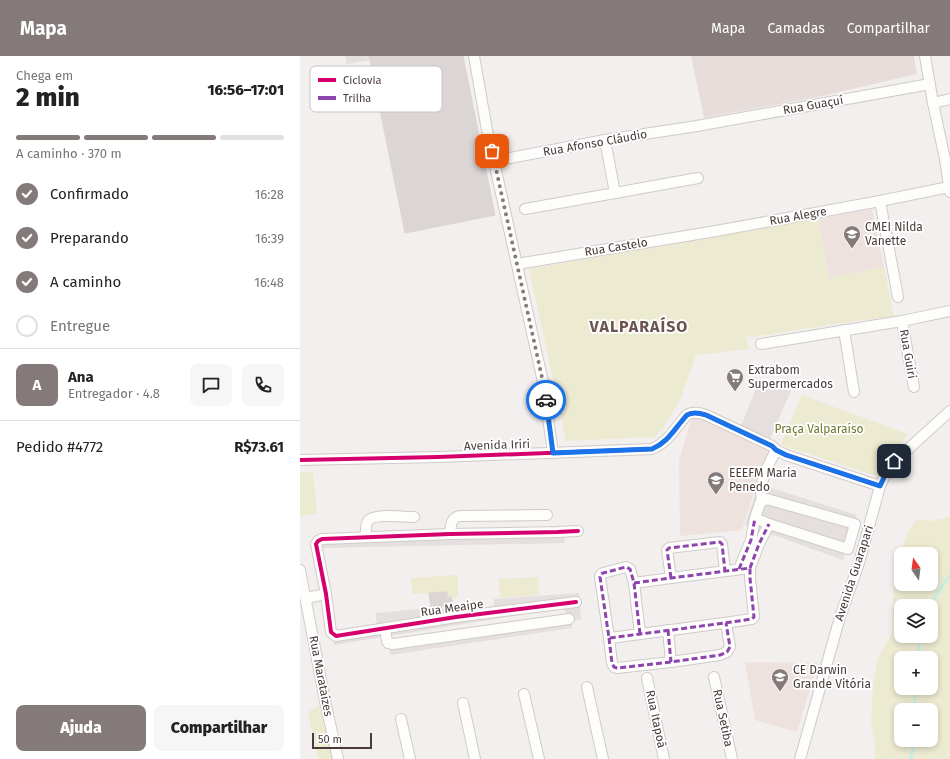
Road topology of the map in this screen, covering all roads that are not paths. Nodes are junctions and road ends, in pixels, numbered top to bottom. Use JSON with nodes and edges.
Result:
{"nodes":[{"id":1,"x":474,"y":56,"type":"edge"},
{"id":2,"x":925,"y":56,"type":"edge"},
{"id":3,"x":930,"y":84,"type":"junction"},
{"id":4,"x":950,"y":99,"type":"edge"},
{"id":5,"x":933,"y":103,"type":"junction"},
{"id":6,"x":697,"y":126,"type":"joint"},
{"id":7,"x":605,"y":140,"type":"junction"},
{"id":8,"x":948,"y":159,"type":"edge"},
{"id":9,"x":494,"y":161,"type":"junction"},
{"id":10,"x":698,"y":178,"type":"dead end"},
{"id":11,"x":950,"y":190,"type":"edge"},
{"id":12,"x":615,"y":193,"type":"junction"},
{"id":13,"x":880,"y":202,"type":"junction"},
{"id":14,"x":525,"y":209,"type":"dead end"},
{"id":15,"x":716,"y":231,"type":"joint"},
{"id":16,"x":517,"y":264,"type":"junction"},
{"id":17,"x":898,"y":297,"type":"dead end"},
{"id":18,"x":950,"y":311,"type":"edge"},
{"id":19,"x":902,"y":321,"type":"junction"},
{"id":20,"x":844,"y":330,"type":"junction"},
{"id":21,"x":762,"y":344,"type":"dead end"},
{"id":22,"x":914,"y":387,"type":"dead end"},
{"id":23,"x":854,"y":392,"type":"dead end"},
{"id":24,"x":950,"y":411,"type":"edge"},
{"id":25,"x":776,"y":450,"type":"junction"},
{"id":26,"x":553,"y":453,"type":"junction"},
{"id":27,"x":300,"y":460,"type":"edge"},
{"id":28,"x":880,"y":486,"type":"junction"},
{"id":29,"x":762,"y":501,"type":"junction"},
{"id":30,"x":547,"y":515,"type":"dead end"},
{"id":31,"x":414,"y":517,"type":"dead end"},
{"id":32,"x":755,"y":518,"type":"junction"},
{"id":33,"x":769,"y":524,"type":"junction"},
{"id":34,"x":855,"y":524,"type":"junction"},
{"id":35,"x":869,"y":528,"type":"junction"},
{"id":36,"x":578,"y":531,"type":"dead end"},
{"id":37,"x":450,"y":534,"type":"junction"},
{"id":38,"x":366,"y":537,"type":"junction"},
{"id":39,"x":848,"y":549,"type":"junction"},
{"id":40,"x":862,"y":552,"type":"junction"},
{"id":41,"x":750,"y":568,"type":"junction"},
{"id":42,"x":739,"y":569,"type":"junction"},
{"id":43,"x":300,"y":570,"type":"edge"},
{"id":44,"x":725,"y":571,"type":"junction"},
{"id":45,"x":672,"y":578,"type":"junction"},
{"id":46,"x":634,"y":584,"type":"junction"},
{"id":47,"x":326,"y":594,"type":"junction"},
{"id":48,"x":306,"y":598,"type":"junction"},
{"id":49,"x":576,"y":602,"type":"dead end"},
{"id":50,"x":569,"y":619,"type":"dead end"},
{"id":51,"x":726,"y":623,"type":"junction"},
{"id":52,"x":385,"y":628,"type":"junction"},
{"id":53,"x":668,"y":630,"type":"junction"},
{"id":54,"x":640,"y":634,"type":"junction"},
{"id":55,"x":609,"y":638,"type":"junction"},
{"id":56,"x":671,"y":662,"type":"junction"},
{"id":57,"x":714,"y":677,"type":"dead end"},
{"id":58,"x":647,"y":678,"type":"dead end"},
{"id":59,"x":587,"y":687,"type":"dead end"},
{"id":60,"x":524,"y":694,"type":"dead end"},
{"id":61,"x":463,"y":703,"type":"dead end"},
{"id":62,"x":401,"y":719,"type":"dead end"},
{"id":63,"x":338,"y":759,"type":"edge"},
{"id":64,"x":410,"y":759,"type":"edge"},
{"id":65,"x":475,"y":759,"type":"edge"},
{"id":66,"x":539,"y":759,"type":"edge"},
{"id":67,"x":603,"y":759,"type":"edge"},
{"id":68,"x":664,"y":759,"type":"edge"},
{"id":69,"x":732,"y":759,"type":"edge"},
{"id":70,"x":800,"y":759,"type":"edge"}],
"edges":[{"from":1,"to":9,"type":"street"},
{"from":2,"to":3,"type":"street"},
{"from":3,"to":5,"type":"street"},
{"from":3,"to":6,"type":"street","name":"Rua Guaçuí"},
{"from":4,"to":5,"type":"street"},
{"from":5,"to":8,"type":"street"},
{"from":6,"to":7,"type":"street","name":"Rua Afonso Cláudio"},
{"from":7,"to":9,"type":"street","name":"Rua Afonso Cláudio"},
{"from":7,"to":12,"type":"street"},
{"from":8,"to":11,"type":"street"},
{"from":9,"to":16,"type":"street"},
{"from":10,"to":12,"type":"street"},
{"from":11,"to":13,"type":"street","name":"Rua Alegre"},
{"from":12,"to":14,"type":"street"},
{"from":13,"to":15,"type":"street","name":"Rua Alegre"},
{"from":13,"to":17,"type":"street"},
{"from":15,"to":16,"type":"street","name":"Rua Castelo"},
{"from":16,"to":26,"type":"street"},
{"from":18,"to":19,"type":"street"},
{"from":19,"to":20,"type":"street"},
{"from":19,"to":22,"type":"street","name":"Rua Guiri"},
{"from":20,"to":21,"type":"street"},
{"from":20,"to":23,"type":"street"},
{"from":24,"to":28,"type":"street","name":"Avenida Guarapari"},
{"from":25,"to":26,"type":"street","name":"Avenida Iriri"},
{"from":25,"to":28,"type":"street","name":"Avenida Iriri"},
{"from":25,"to":29,"type":"street"},
{"from":26,"to":27,"type":"street","name":"Avenida Iriri"},
{"from":28,"to":35,"type":"street","name":"Avenida Guarapari"},
{"from":29,"to":32,"type":"street"},
{"from":29,"to":34,"type":"street"},
{"from":30,"to":37,"type":"street"},
{"from":31,"to":38,"type":"street"},
{"from":32,"to":33,"type":"street"},
{"from":32,"to":42,"type":"street"},
{"from":33,"to":39,"type":"street"},
{"from":33,"to":41,"type":"street"},
{"from":34,"to":35,"type":"street"},
{"from":34,"to":39,"type":"street"},
{"from":35,"to":40,"type":"street","name":"Avenida Guarapari"},
{"from":36,"to":37,"type":"street"},
{"from":37,"to":38,"type":"street"},
{"from":38,"to":47,"type":"street"},
{"from":39,"to":40,"type":"street"},
{"from":40,"to":70,"type":"street","name":"Avenida Guarapari"},
{"from":41,"to":42,"type":"street"},
{"from":41,"to":51,"type":"street"},
{"from":42,"to":44,"type":"street"},
{"from":43,"to":48,"type":"street","name":"Rua Marataízes"},
{"from":44,"to":45,"type":"street"},
{"from":44,"to":45,"type":"street"},
{"from":45,"to":46,"type":"street"},
{"from":46,"to":54,"type":"street"},
{"from":46,"to":55,"type":"street"},
{"from":47,"to":48,"type":"street"},
{"from":47,"to":52,"type":"street","name":"Rua Meaipe"},
{"from":48,"to":63,"type":"street","name":"Rua Marataízes"},
{"from":49,"to":52,"type":"street","name":"Rua Meaipe"},
{"from":50,"to":52,"type":"street"},
{"from":51,"to":53,"type":"street"},
{"from":51,"to":56,"type":"street"},
{"from":53,"to":54,"type":"street"},
{"from":53,"to":56,"type":"street"},
{"from":54,"to":55,"type":"street"},
{"from":55,"to":56,"type":"street"},
{"from":57,"to":69,"type":"street","name":"Rua Setiba"},
{"from":58,"to":68,"type":"street","name":"Rua Itapoã"},
{"from":59,"to":67,"type":"street"},
{"from":60,"to":66,"type":"street"},
{"from":61,"to":65,"type":"street"},
{"from":62,"to":64,"type":"street"}]}
